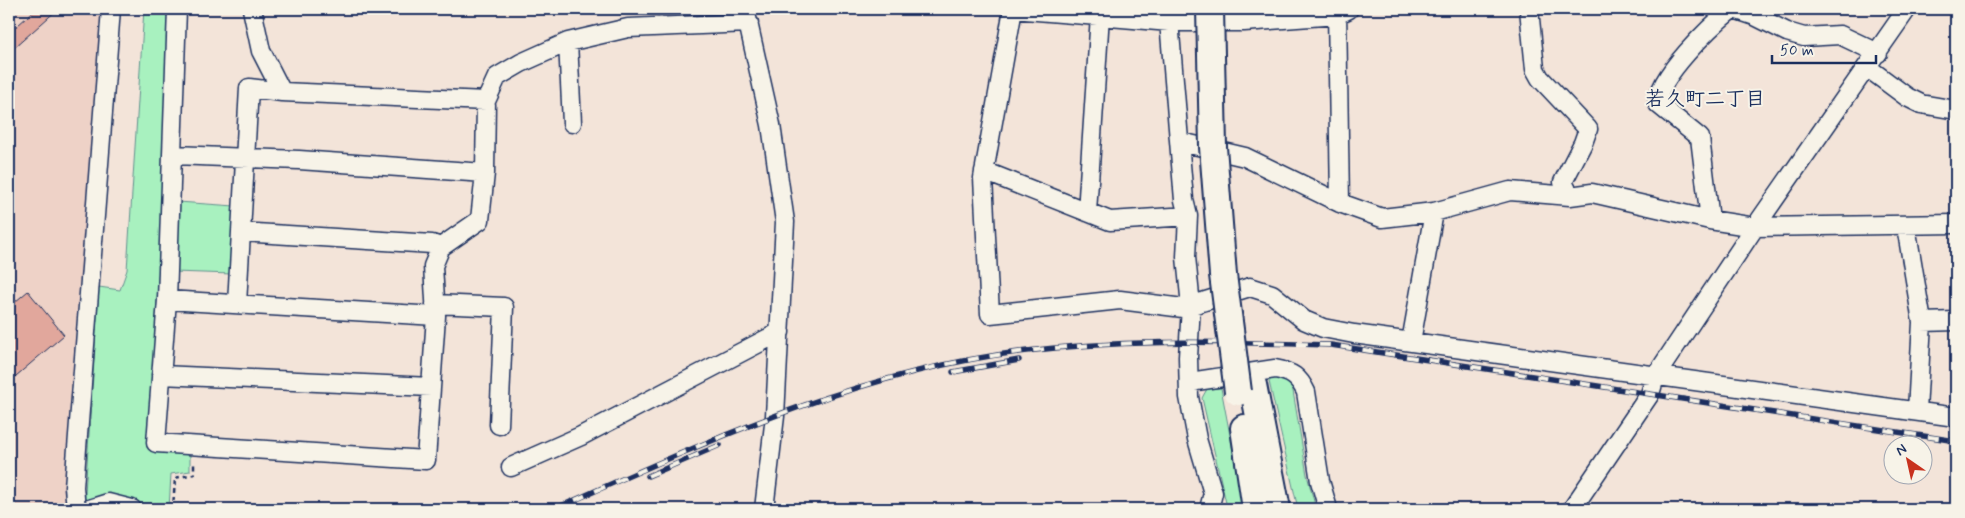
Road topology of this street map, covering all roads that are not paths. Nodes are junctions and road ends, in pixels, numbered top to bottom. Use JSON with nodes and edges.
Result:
{"nodes":[{"id":1,"x":111,"y":9,"type":"edge"},
{"id":2,"x":177,"y":9,"type":"edge"},
{"id":3,"x":252,"y":9,"type":"edge"},
{"id":4,"x":1529,"y":9,"type":"edge"},
{"id":5,"x":1733,"y":9,"type":"edge"},
{"id":6,"x":1907,"y":9,"type":"edge"},
{"id":7,"x":1341,"y":11,"type":"edge"},
{"id":8,"x":1217,"y":13,"type":"edge"},
{"id":9,"x":1100,"y":15,"type":"junction"},
{"id":10,"x":1169,"y":15,"type":"edge"},
{"id":11,"x":747,"y":16,"type":"edge"},
{"id":12,"x":568,"y":42,"type":"junction"},
{"id":13,"x":1878,"y":54,"type":"junction"},
{"id":14,"x":1868,"y":68,"type":"junction"},
{"id":15,"x":282,"y":92,"type":"junction"},
{"id":16,"x":486,"y":101,"type":"junction"},
{"id":17,"x":1956,"y":110,"type":"edge"},
{"id":18,"x":572,"y":123,"type":"dead end"},
{"id":19,"x":1181,"y":142,"type":"junction"},
{"id":20,"x":174,"y":155,"type":"junction"},
{"id":21,"x":246,"y":158,"type":"junction"},
{"id":22,"x":984,"y":171,"type":"junction"},
{"id":23,"x":485,"y":173,"type":"junction"},
{"id":24,"x":1570,"y":196,"type":"junction"},
{"id":25,"x":1340,"y":203,"type":"junction"},
{"id":26,"x":1087,"y":212,"type":"junction"},
{"id":27,"x":1434,"y":212,"type":"junction"},
{"id":28,"x":1188,"y":216,"type":"junction"},
{"id":29,"x":1710,"y":220,"type":"junction"},
{"id":30,"x":1956,"y":224,"type":"edge"},
{"id":31,"x":1906,"y":226,"type":"junction"},
{"id":32,"x":1755,"y":227,"type":"junction"},
{"id":33,"x":241,"y":232,"type":"junction"},
{"id":34,"x":441,"y":247,"type":"junction"},
{"id":35,"x":167,"y":300,"type":"junction"},
{"id":36,"x":237,"y":304,"type":"junction"},
{"id":37,"x":1190,"y":306,"type":"junction"},
{"id":38,"x":435,"y":310,"type":"junction"},
{"id":39,"x":1956,"y":321,"type":"edge"},
{"id":40,"x":1922,"y":322,"type":"junction"},
{"id":41,"x":780,"y":332,"type":"junction"},
{"id":42,"x":1412,"y":342,"type":"junction"},
{"id":43,"x":161,"y":375,"type":"junction"},
{"id":44,"x":1655,"y":377,"type":"junction"},
{"id":45,"x":1190,"y":382,"type":"junction"},
{"id":46,"x":431,"y":387,"type":"junction"},
{"id":47,"x":1246,"y":389,"type":"junction"},
{"id":48,"x":1917,"y":411,"type":"junction"},
{"id":49,"x":1956,"y":417,"type":"edge"},
{"id":50,"x":498,"y":424,"type":"dead end"},
{"id":51,"x":511,"y":467,"type":"dead end"},
{"id":52,"x":76,"y":509,"type":"edge"},
{"id":53,"x":89,"y":509,"type":"edge"},
{"id":54,"x":132,"y":509,"type":"edge"},
{"id":55,"x":764,"y":509,"type":"edge"},
{"id":56,"x":1209,"y":509,"type":"edge"},
{"id":57,"x":1256,"y":509,"type":"edge"},
{"id":58,"x":1277,"y":509,"type":"edge"},
{"id":59,"x":1328,"y":509,"type":"edge"},
{"id":60,"x":1572,"y":509,"type":"edge"}],
"edges":[{"from":1,"to":52,"type":"street"},
{"from":2,"to":20,"type":"street"},
{"from":3,"to":15,"type":"street"},
{"from":4,"to":24,"type":"street"},
{"from":5,"to":13,"type":"street"},
{"from":5,"to":29,"type":"street"},
{"from":6,"to":13,"type":"street"},
{"from":7,"to":8,"type":"street"},
{"from":7,"to":25,"type":"street"},
{"from":8,"to":10,"type":"street"},
{"from":8,"to":47,"type":"highway"},
{"from":9,"to":10,"type":"street"},
{"from":9,"to":22,"type":"street"},
{"from":9,"to":26,"type":"street"},
{"from":10,"to":19,"type":"street"},
{"from":11,"to":12,"type":"street"},
{"from":11,"to":41,"type":"street"},
{"from":12,"to":16,"type":"street"},
{"from":12,"to":18,"type":"street"},
{"from":13,"to":14,"type":"street"},
{"from":14,"to":17,"type":"street"},
{"from":14,"to":32,"type":"street"},
{"from":15,"to":16,"type":"street"},
{"from":15,"to":21,"type":"street"},
{"from":16,"to":23,"type":"street"},
{"from":19,"to":25,"type":"street"},
{"from":19,"to":28,"type":"street"},
{"from":20,"to":21,"type":"street"},
{"from":20,"to":35,"type":"street"},
{"from":21,"to":23,"type":"street"},
{"from":21,"to":33,"type":"street"},
{"from":22,"to":26,"type":"street"},
{"from":22,"to":37,"type":"street"},
{"from":23,"to":34,"type":"street"},
{"from":24,"to":27,"type":"street"},
{"from":24,"to":29,"type":"street"},
{"from":25,"to":27,"type":"street"},
{"from":26,"to":28,"type":"street"},
{"from":27,"to":42,"type":"street"},
{"from":28,"to":37,"type":"street"},
{"from":29,"to":32,"type":"street"},
{"from":30,"to":31,"type":"street"},
{"from":31,"to":32,"type":"street"},
{"from":31,"to":40,"type":"street"},
{"from":32,"to":44,"type":"street"},
{"from":33,"to":34,"type":"street"},
{"from":33,"to":36,"type":"street"},
{"from":34,"to":38,"type":"street"},
{"from":35,"to":36,"type":"street"},
{"from":35,"to":43,"type":"street"},
{"from":36,"to":38,"type":"street"},
{"from":37,"to":42,"type":"street"},
{"from":37,"to":45,"type":"street"},
{"from":38,"to":46,"type":"street"},
{"from":38,"to":50,"type":"street"},
{"from":39,"to":40,"type":"street"},
{"from":40,"to":48,"type":"street"},
{"from":41,"to":51,"type":"street"},
{"from":41,"to":55,"type":"street"},
{"from":42,"to":44,"type":"street"},
{"from":43,"to":46,"type":"street"},
{"from":43,"to":46,"type":"street"},
{"from":44,"to":48,"type":"street"},
{"from":44,"to":60,"type":"street"},
{"from":45,"to":56,"type":"street"},
{"from":45,"to":59,"type":"street"},
{"from":47,"to":57,"type":"highway"},
{"from":47,"to":58,"type":"highway"},
{"from":48,"to":49,"type":"street"},
{"from":53,"to":54,"type":"street"}]}
